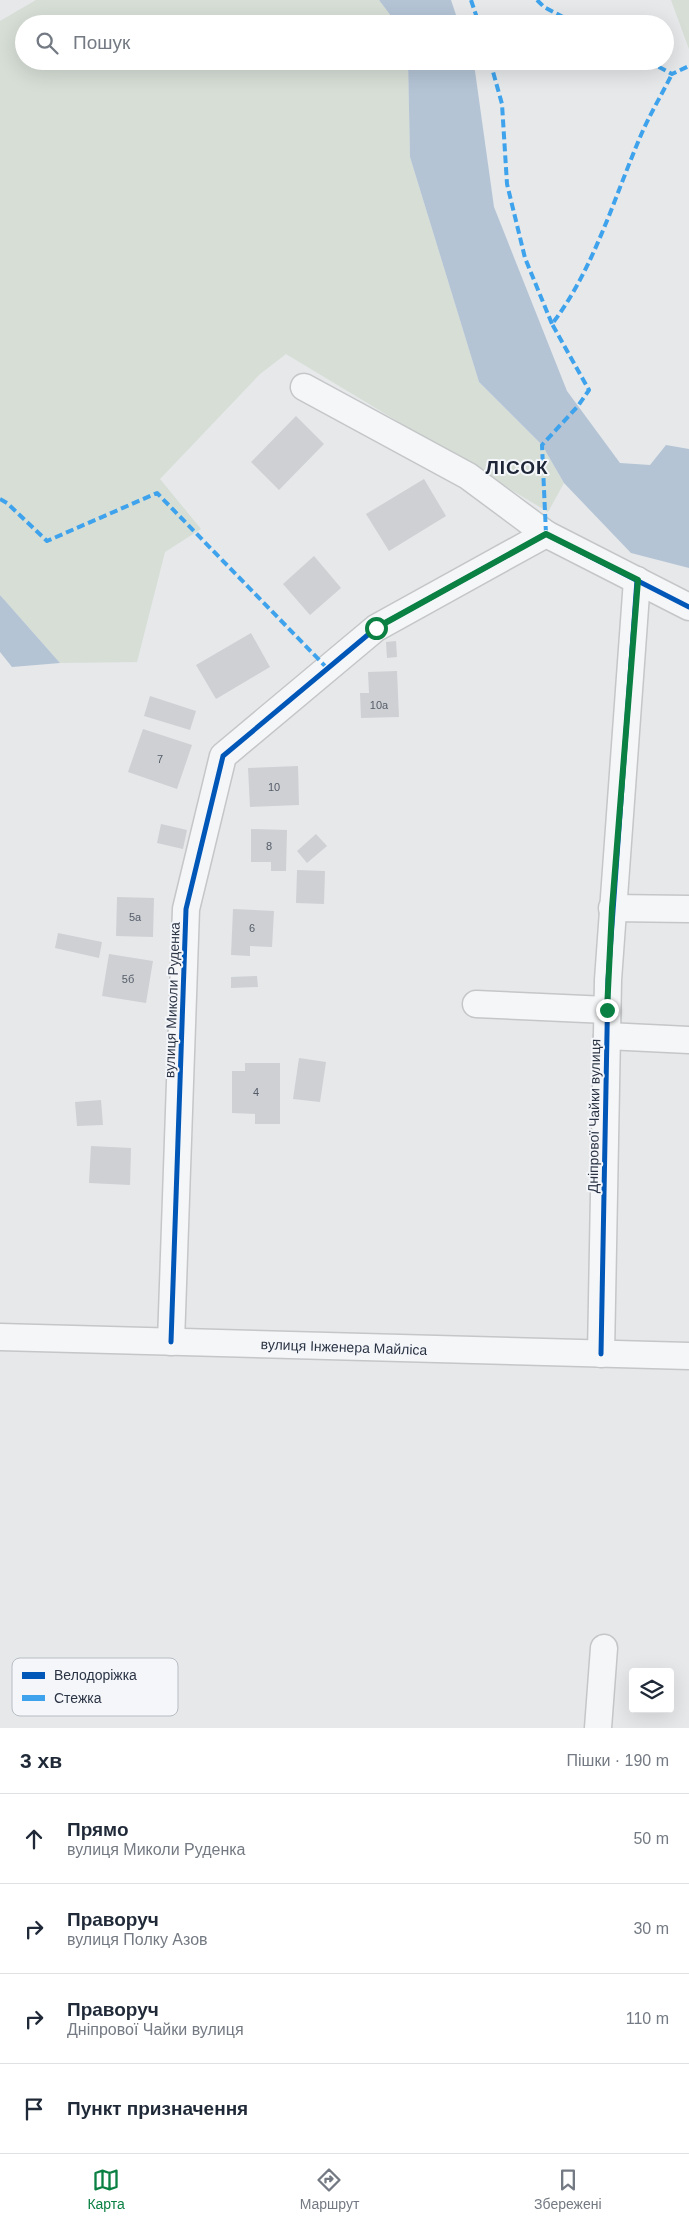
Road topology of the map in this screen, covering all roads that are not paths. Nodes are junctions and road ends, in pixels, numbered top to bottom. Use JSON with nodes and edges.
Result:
{"nodes":[{"id":1,"x":304,"y":387,"type":"dead end"},
{"id":2,"x":546,"y":534,"type":"junction"},
{"id":3,"x":638,"y":580,"type":"junction"},
{"id":4,"x":689,"y":607,"type":"edge"},
{"id":5,"x":612,"y":908,"type":"junction"},
{"id":6,"x":689,"y":909,"type":"edge"},
{"id":7,"x":476,"y":1004,"type":"dead end"},
{"id":8,"x":607,"y":1010,"type":"junction"},
{"id":9,"x":607,"y":1036,"type":"junction"},
{"id":10,"x":689,"y":1040,"type":"edge"},
{"id":11,"x":0,"y":1337,"type":"edge"},
{"id":12,"x":171,"y":1342,"type":"junction"},
{"id":13,"x":602,"y":1354,"type":"junction"},
{"id":14,"x":689,"y":1356,"type":"edge"},
{"id":15,"x":604,"y":1648,"type":"dead end"},
{"id":16,"x":598,"y":1728,"type":"edge"}],
"edges":[{"from":1,"to":2,"type":"street"},
{"from":2,"to":3,"type":"street"},
{"from":2,"to":12,"type":"street","name":"вулиця Миколи Руденка"},
{"from":3,"to":4,"type":"street"},
{"from":3,"to":5,"type":"street","name":"Дніпрової Чайки вулиця"},
{"from":5,"to":6,"type":"street"},
{"from":5,"to":8,"type":"street","name":"Дніпрової Чайки вулиця"},
{"from":7,"to":8,"type":"street"},
{"from":8,"to":9,"type":"street","name":"Дніпрової Чайки вулиця"},
{"from":9,"to":10,"type":"street"},
{"from":9,"to":13,"type":"street","name":"Дніпрової Чайки вулиця"},
{"from":11,"to":12,"type":"street","name":"вулиця Інженера Майліса"},
{"from":12,"to":13,"type":"street","name":"вулиця Інженера Майліса"},
{"from":13,"to":14,"type":"street","name":"вулиця Інженера Майліса"},
{"from":15,"to":16,"type":"street"}]}
